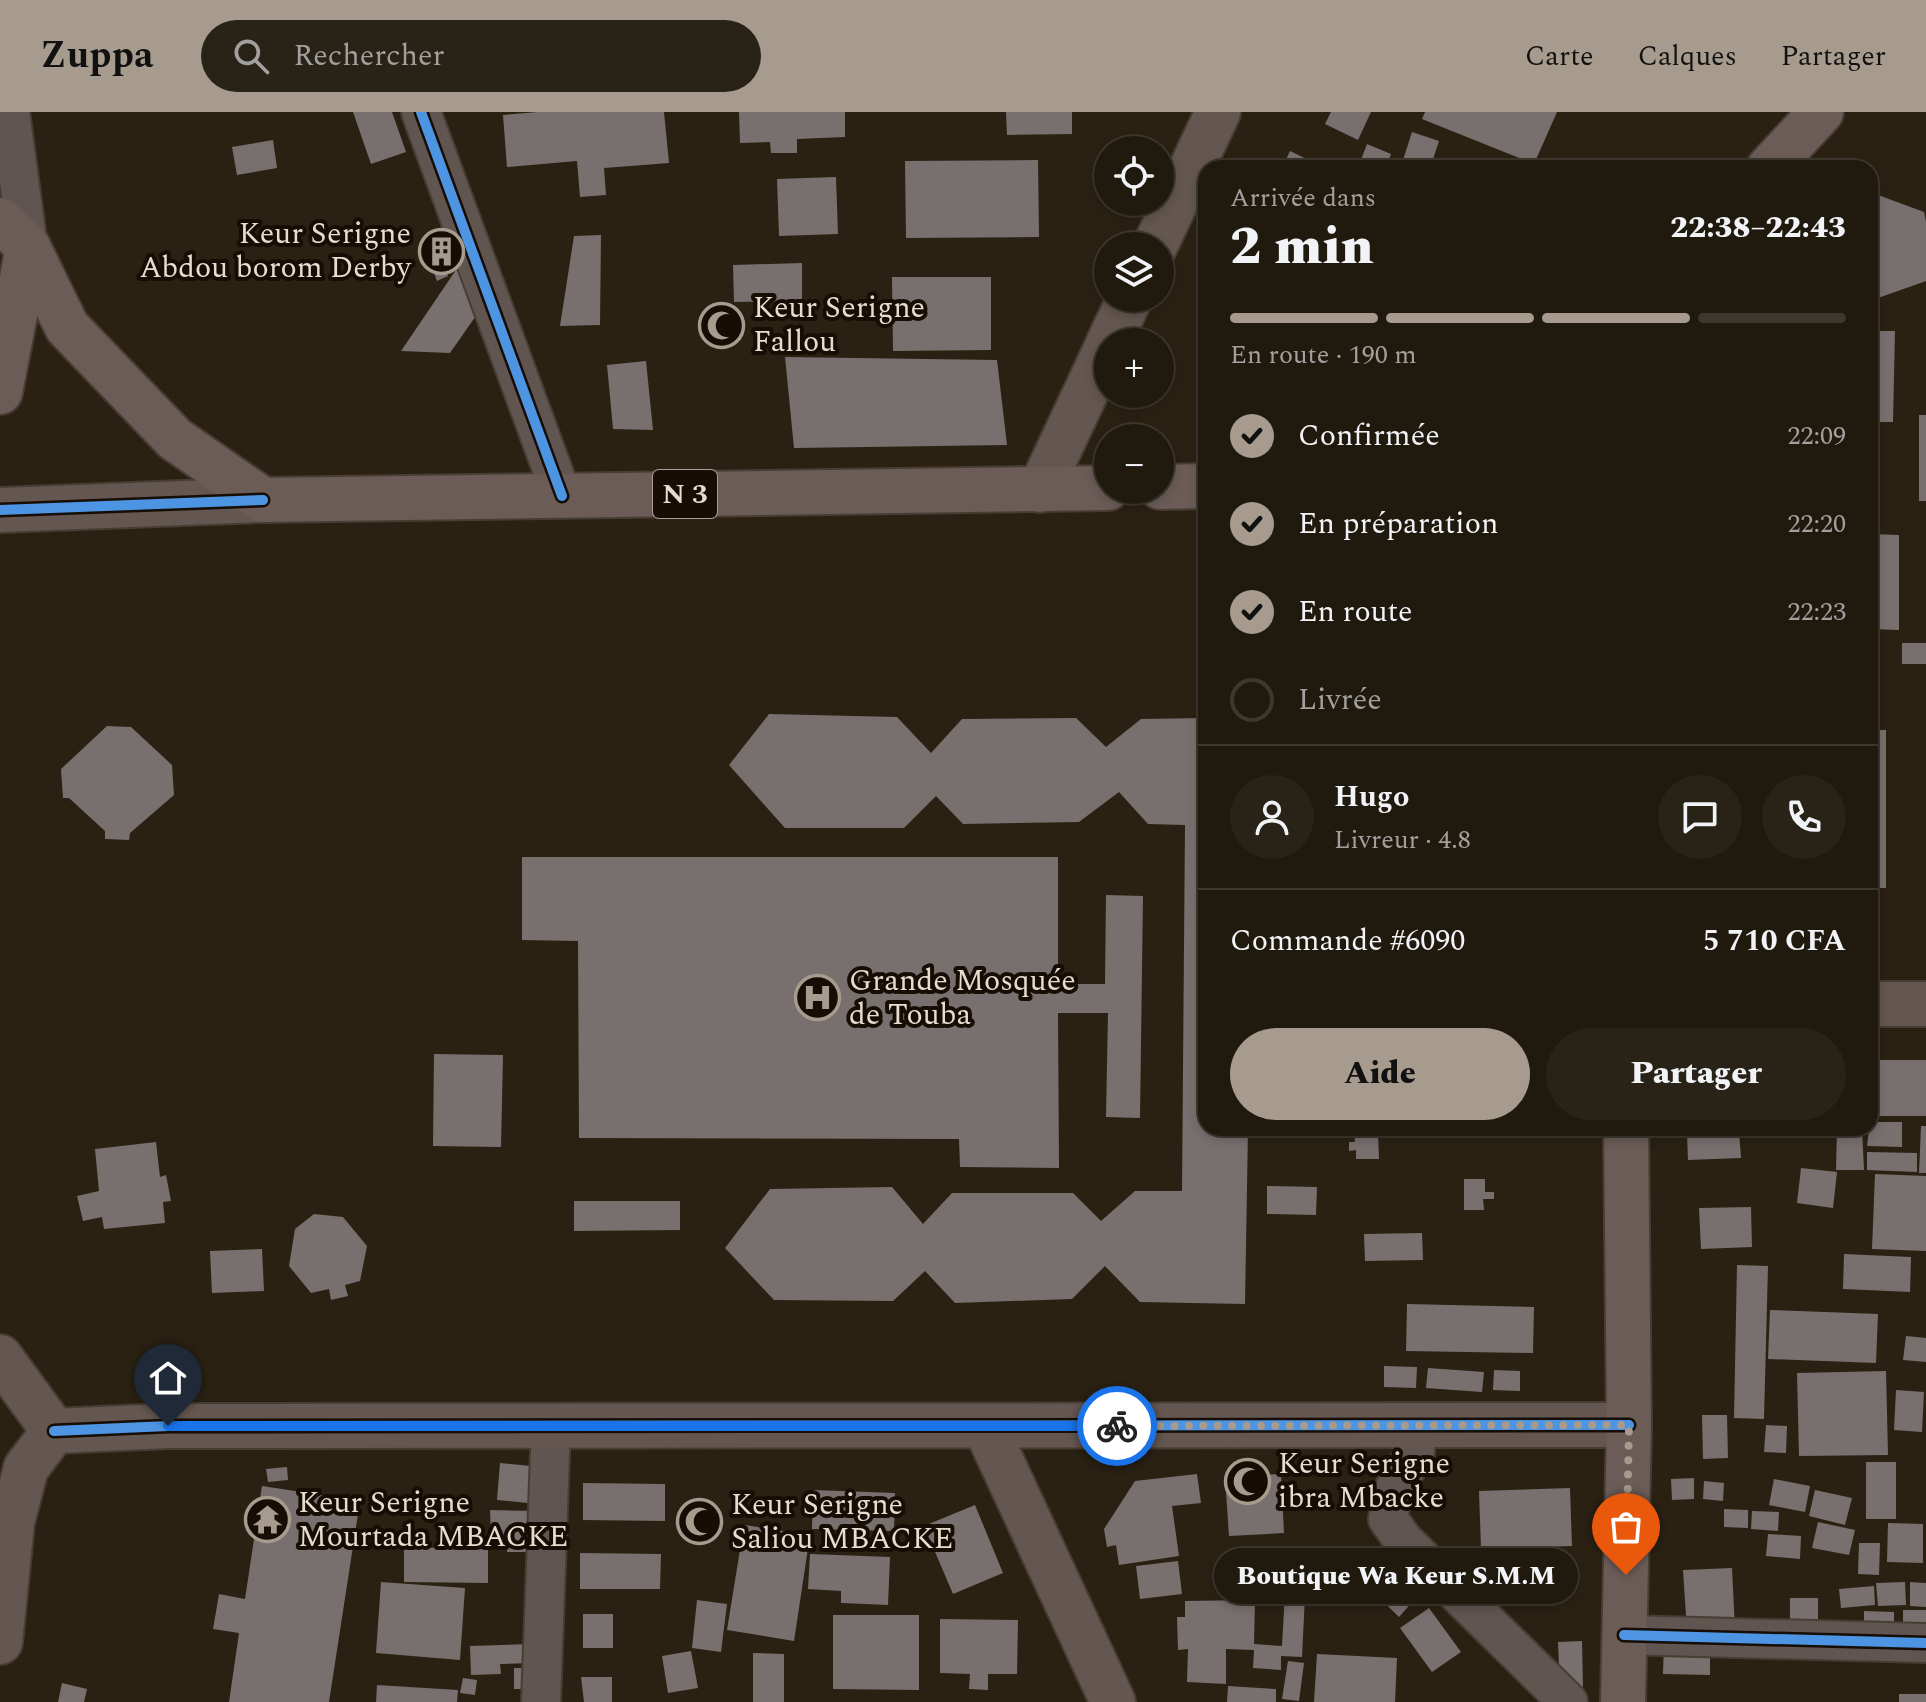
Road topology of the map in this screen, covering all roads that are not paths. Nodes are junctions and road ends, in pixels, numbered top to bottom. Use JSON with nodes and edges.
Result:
{"nodes":[{"id":1,"x":10,"y":112,"type":"edge"},
{"id":2,"x":421,"y":112,"type":"edge"},
{"id":3,"x":1218,"y":112,"type":"edge"},
{"id":4,"x":1821,"y":112,"type":"edge"},
{"id":5,"x":1776,"y":160,"type":"edge"},
{"id":6,"x":1162,"y":232,"type":"edge"},
{"id":7,"x":14,"y":233,"type":"edge"},
{"id":8,"x":1094,"y":376,"type":"edge"},
{"id":9,"x":0,"y":392,"type":"edge"},
{"id":10,"x":1198,"y":486,"type":"edge"},
{"id":11,"x":1174,"y":487,"type":"edge"},
{"id":12,"x":1094,"y":488,"type":"edge"},
{"id":13,"x":1040,"y":490,"type":"junction"},
{"id":14,"x":562,"y":496,"type":"junction"},
{"id":15,"x":263,"y":500,"type":"junction"},
{"id":16,"x":0,"y":510,"type":"edge"},
{"id":17,"x":1878,"y":1004,"type":"edge"},
{"id":18,"x":1926,"y":1004,"type":"edge"},
{"id":19,"x":1626,"y":1136,"type":"edge"},
{"id":20,"x":0,"y":1357,"type":"edge"},
{"id":21,"x":1629,"y":1425,"type":"junction"},
{"id":22,"x":551,"y":1426,"type":"junction"},
{"id":23,"x":985,"y":1426,"type":"junction"},
{"id":24,"x":1415,"y":1426,"type":"junction"},
{"id":25,"x":54,"y":1431,"type":"junction"},
{"id":26,"x":1624,"y":1635,"type":"junction"},
{"id":27,"x":0,"y":1642,"type":"edge"},
{"id":28,"x":1926,"y":1643,"type":"edge"},
{"id":29,"x":541,"y":1702,"type":"edge"},
{"id":30,"x":1113,"y":1702,"type":"edge"},
{"id":31,"x":1568,"y":1702,"type":"edge"},
{"id":32,"x":1623,"y":1702,"type":"edge"}],
"edges":[{"from":1,"to":7,"type":"street"},
{"from":2,"to":14,"type":"street"},
{"from":3,"to":6,"type":"street"},
{"from":4,"to":5,"type":"main road"},
{"from":7,"to":9,"type":"main road"},
{"from":7,"to":15,"type":"main road"},
{"from":8,"to":13,"type":"street"},
{"from":10,"to":11,"type":"main road"},
{"from":12,"to":13,"type":"main road","number":"N 3"},
{"from":13,"to":14,"type":"main road","number":"N 3"},
{"from":14,"to":15,"type":"main road","number":"N 3"},
{"from":15,"to":16,"type":"street"},
{"from":17,"to":18,"type":"street"},
{"from":19,"to":21,"type":"main road"},
{"from":20,"to":25,"type":"street"},
{"from":21,"to":24,"type":"street"},
{"from":21,"to":26,"type":"main road"},
{"from":22,"to":23,"type":"street"},
{"from":22,"to":25,"type":"street"},
{"from":22,"to":29,"type":"street"},
{"from":23,"to":24,"type":"street"},
{"from":23,"to":30,"type":"street"},
{"from":24,"to":31,"type":"street"},
{"from":25,"to":27,"type":"street"},
{"from":26,"to":28,"type":"street"},
{"from":26,"to":32,"type":"main road"}]}
